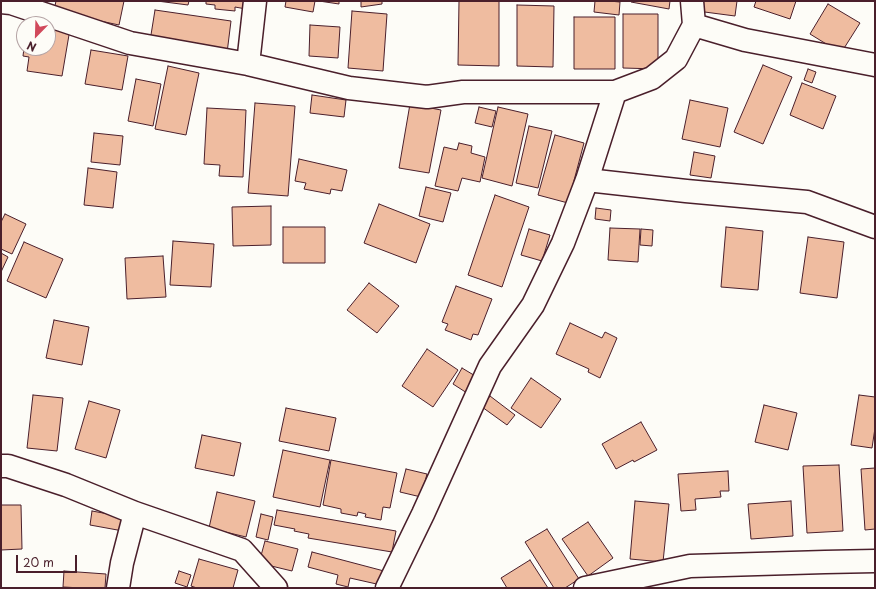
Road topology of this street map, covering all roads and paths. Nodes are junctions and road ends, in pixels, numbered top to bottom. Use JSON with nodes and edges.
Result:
{"nodes":[{"id":1,"x":255,"y":1,"type":"edge"},
{"id":2,"x":692,"y":1,"type":"edge"},
{"id":3,"x":8,"y":2,"type":"edge"},
{"id":4,"x":694,"y":26,"type":"junction"},
{"id":5,"x":248,"y":64,"type":"junction"},
{"id":6,"x":875,"y":65,"type":"edge"},
{"id":7,"x":615,"y":92,"type":"junction"},
{"id":8,"x":587,"y":180,"type":"junction"},
{"id":9,"x":875,"y":227,"type":"edge"},
{"id":10,"x":1,"y":466,"type":"edge"},
{"id":11,"x":135,"y":512,"type":"junction"},
{"id":12,"x":875,"y":561,"type":"edge"},
{"id":13,"x":118,"y":588,"type":"edge"},
{"id":14,"x":276,"y":588,"type":"edge"},
{"id":15,"x":387,"y":588,"type":"edge"},
{"id":16,"x":586,"y":588,"type":"edge"}],
"edges":[{"from":1,"to":5,"type":"street"},
{"from":2,"to":4,"type":"street"},
{"from":3,"to":5,"type":"street"},
{"from":4,"to":6,"type":"street"},
{"from":4,"to":7,"type":"street"},
{"from":5,"to":7,"type":"street"},
{"from":7,"to":8,"type":"street"},
{"from":8,"to":9,"type":"street"},
{"from":8,"to":15,"type":"street"},
{"from":10,"to":11,"type":"street"},
{"from":11,"to":13,"type":"street"},
{"from":11,"to":14,"type":"street"},
{"from":12,"to":16,"type":"street"}]}
